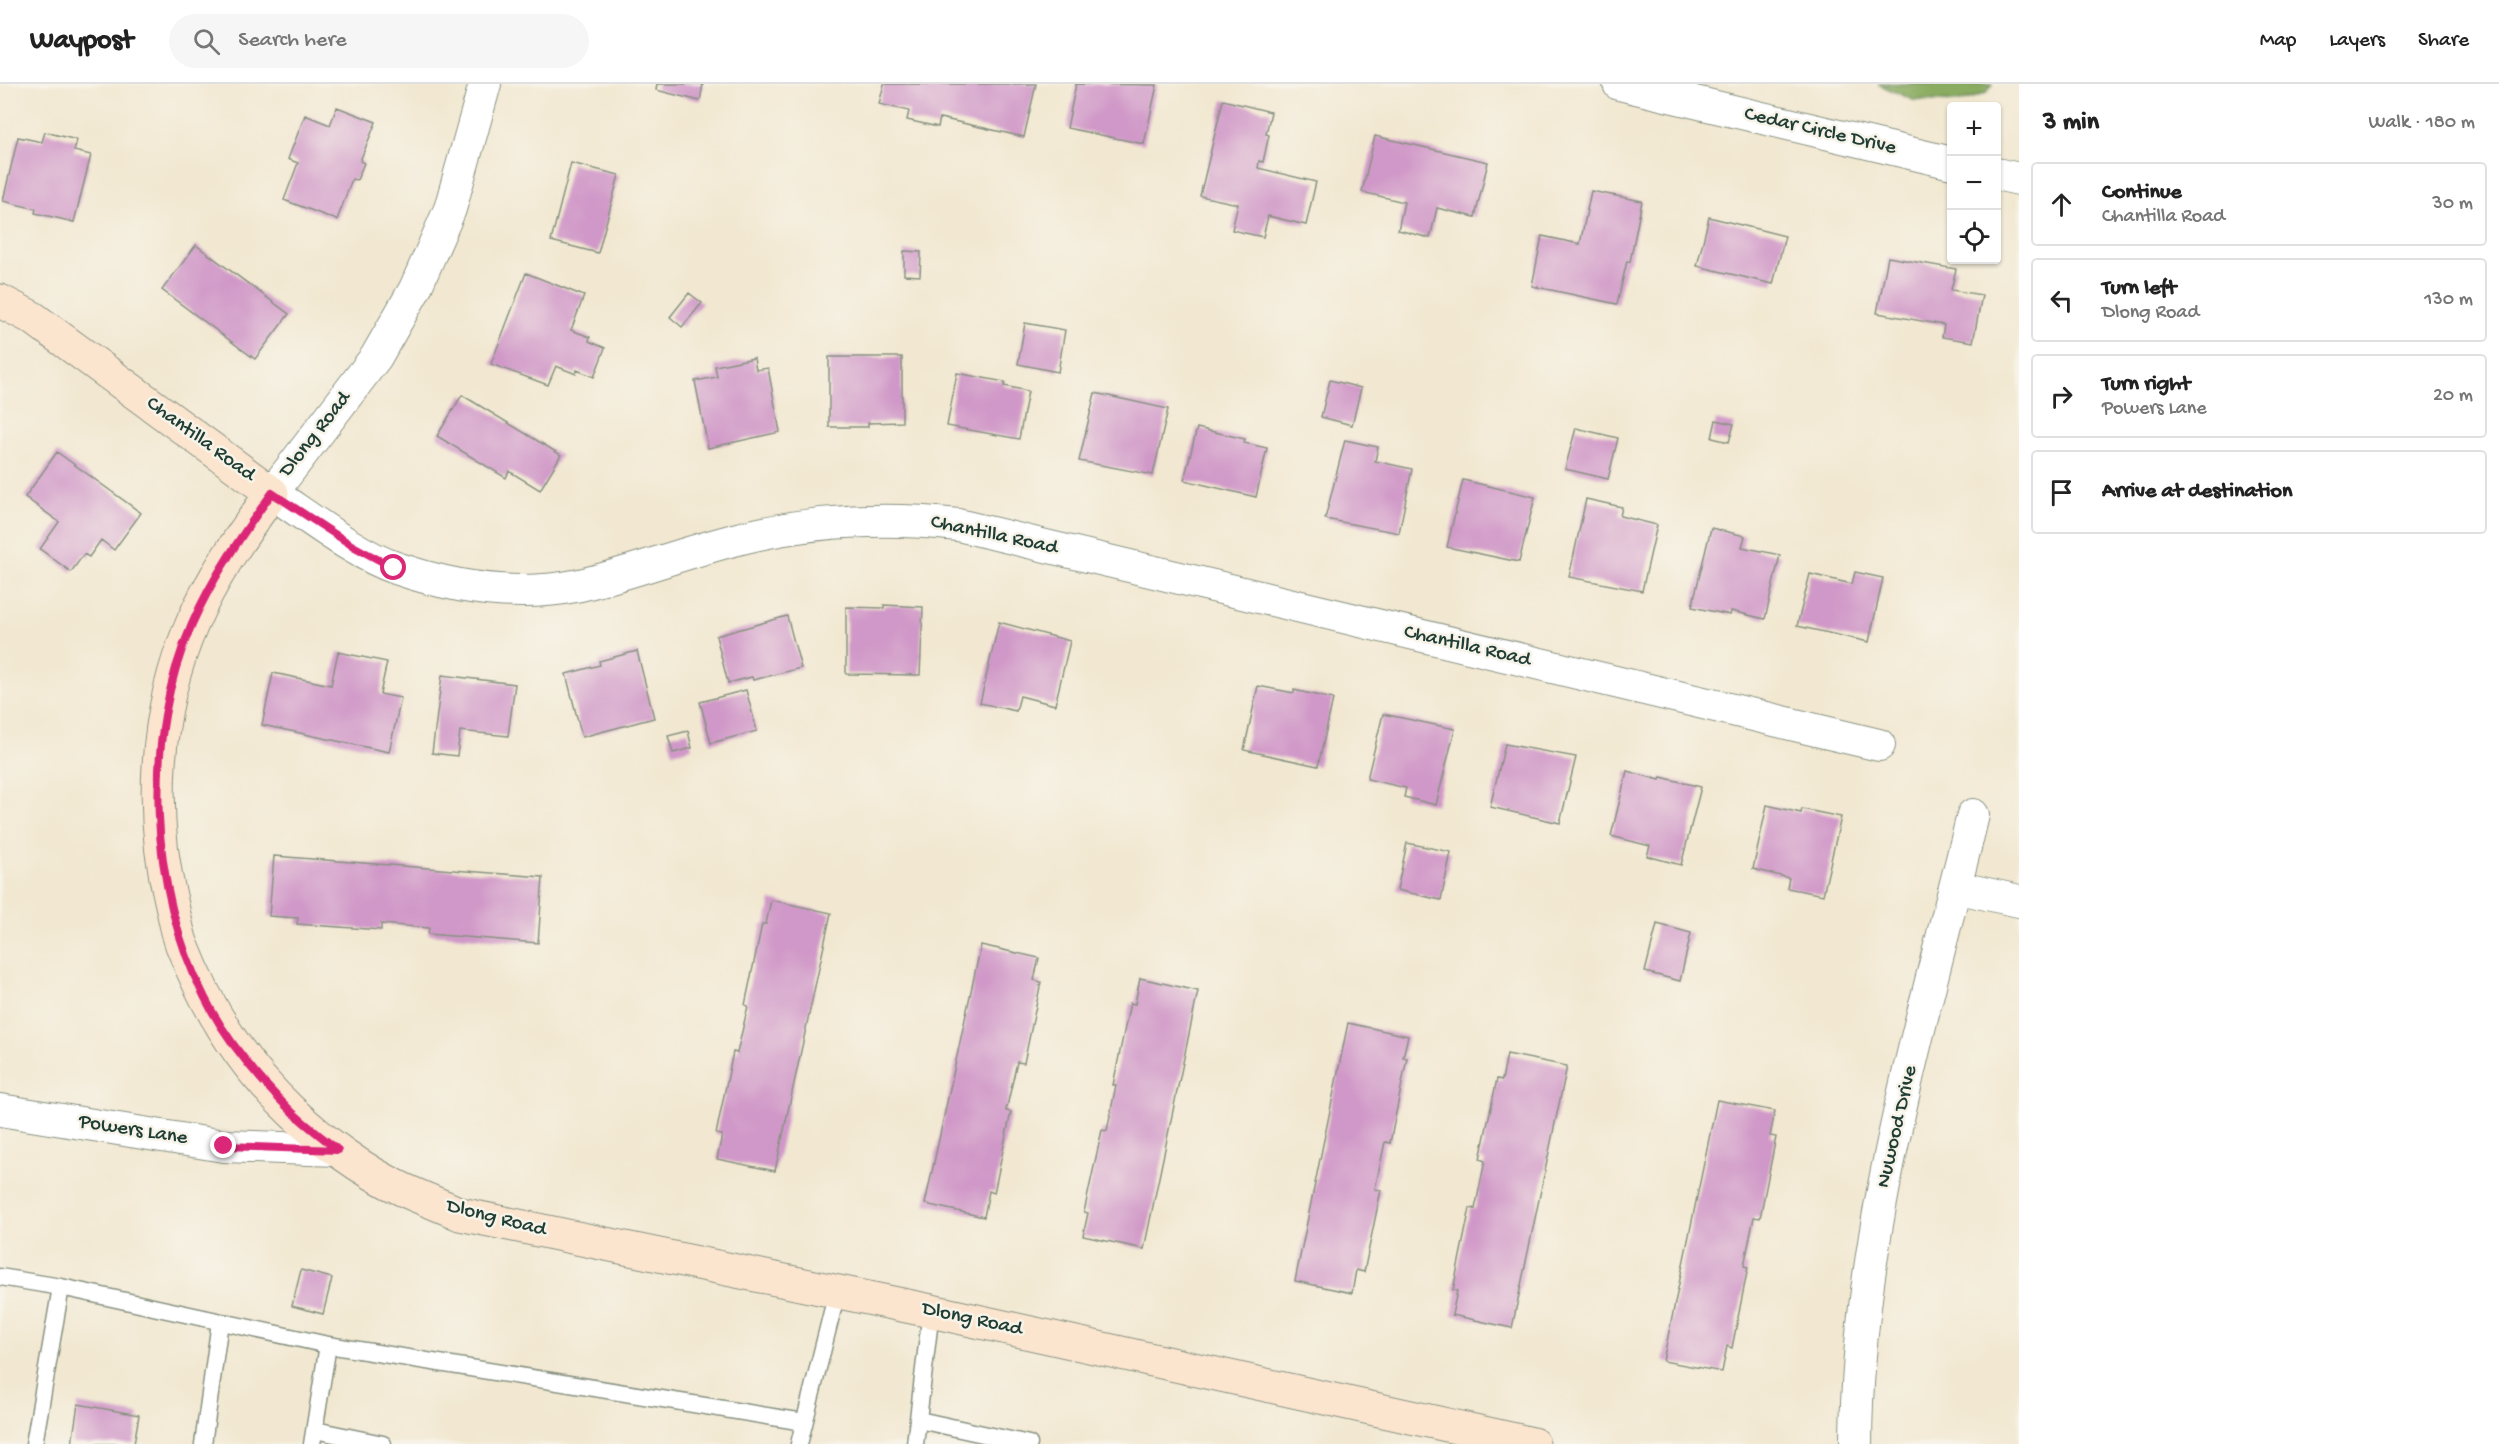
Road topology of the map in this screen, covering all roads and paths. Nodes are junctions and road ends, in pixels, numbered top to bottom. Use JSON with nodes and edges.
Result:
{"nodes":[{"id":1,"x":485,"y":84,"type":"edge"},
{"id":2,"x":1619,"y":84,"type":"edge"},
{"id":3,"x":1947,"y":162,"type":"edge"},
{"id":4,"x":2001,"y":175,"type":"edge"},
{"id":5,"x":2019,"y":179,"type":"edge"},
{"id":6,"x":0,"y":301,"type":"edge"},
{"id":7,"x":272,"y":493,"type":"junction"},
{"id":8,"x":1879,"y":745,"type":"dead end"},
{"id":9,"x":1973,"y":815,"type":"dead end"},
{"id":10,"x":1955,"y":887,"type":"junction"},
{"id":11,"x":2019,"y":902,"type":"edge"},
{"id":12,"x":0,"y":1110,"type":"edge"},
{"id":13,"x":338,"y":1150,"type":"junction"},
{"id":14,"x":0,"y":1277,"type":"edge"},
{"id":15,"x":61,"y":1287,"type":"junction"},
{"id":16,"x":837,"y":1292,"type":"junction"},
{"id":17,"x":931,"y":1311,"type":"junction"},
{"id":18,"x":220,"y":1322,"type":"junction"},
{"id":19,"x":328,"y":1345,"type":"junction"},
{"id":20,"x":919,"y":1420,"type":"junction"},
{"id":21,"x":804,"y":1422,"type":"junction"},
{"id":22,"x":313,"y":1437,"type":"edge"},
{"id":23,"x":34,"y":1444,"type":"edge"},
{"id":24,"x":202,"y":1444,"type":"edge"},
{"id":25,"x":383,"y":1444,"type":"edge"},
{"id":26,"x":798,"y":1444,"type":"edge"},
{"id":27,"x":915,"y":1444,"type":"edge"},
{"id":28,"x":1029,"y":1444,"type":"edge"},
{"id":29,"x":1533,"y":1444,"type":"edge"},
{"id":30,"x":1856,"y":1444,"type":"edge"}],
"edges":[{"from":1,"to":7,"type":"street","name":"Dlong Road"},
{"from":2,"to":3,"type":"street","name":"Cedar Circle Drive"},
{"from":4,"to":5,"type":"street"},
{"from":6,"to":7,"type":"street","name":"Chantilla Road"},
{"from":7,"to":8,"type":"street","name":"Chantilla Road"},
{"from":7,"to":13,"type":"street","name":"Dlong Road"},
{"from":9,"to":10,"type":"street","name":"Nuwood Drive"},
{"from":10,"to":11,"type":"street"},
{"from":10,"to":30,"type":"street","name":"Nuwood Drive"},
{"from":12,"to":13,"type":"street","name":"Powers Lane"},
{"from":13,"to":16,"type":"street","name":"Dlong Road"},
{"from":14,"to":15,"type":"lane"},
{"from":15,"to":18,"type":"lane"},
{"from":15,"to":23,"type":"lane"},
{"from":16,"to":17,"type":"street","name":"Dlong Road"},
{"from":16,"to":21,"type":"lane"},
{"from":17,"to":20,"type":"lane"},
{"from":17,"to":29,"type":"street","name":"Dlong Road"},
{"from":18,"to":19,"type":"lane"},
{"from":18,"to":24,"type":"lane"},
{"from":19,"to":21,"type":"lane"},
{"from":19,"to":22,"type":"lane"},
{"from":20,"to":27,"type":"lane"},
{"from":20,"to":28,"type":"lane"},
{"from":21,"to":26,"type":"lane"},
{"from":22,"to":25,"type":"lane"}]}
